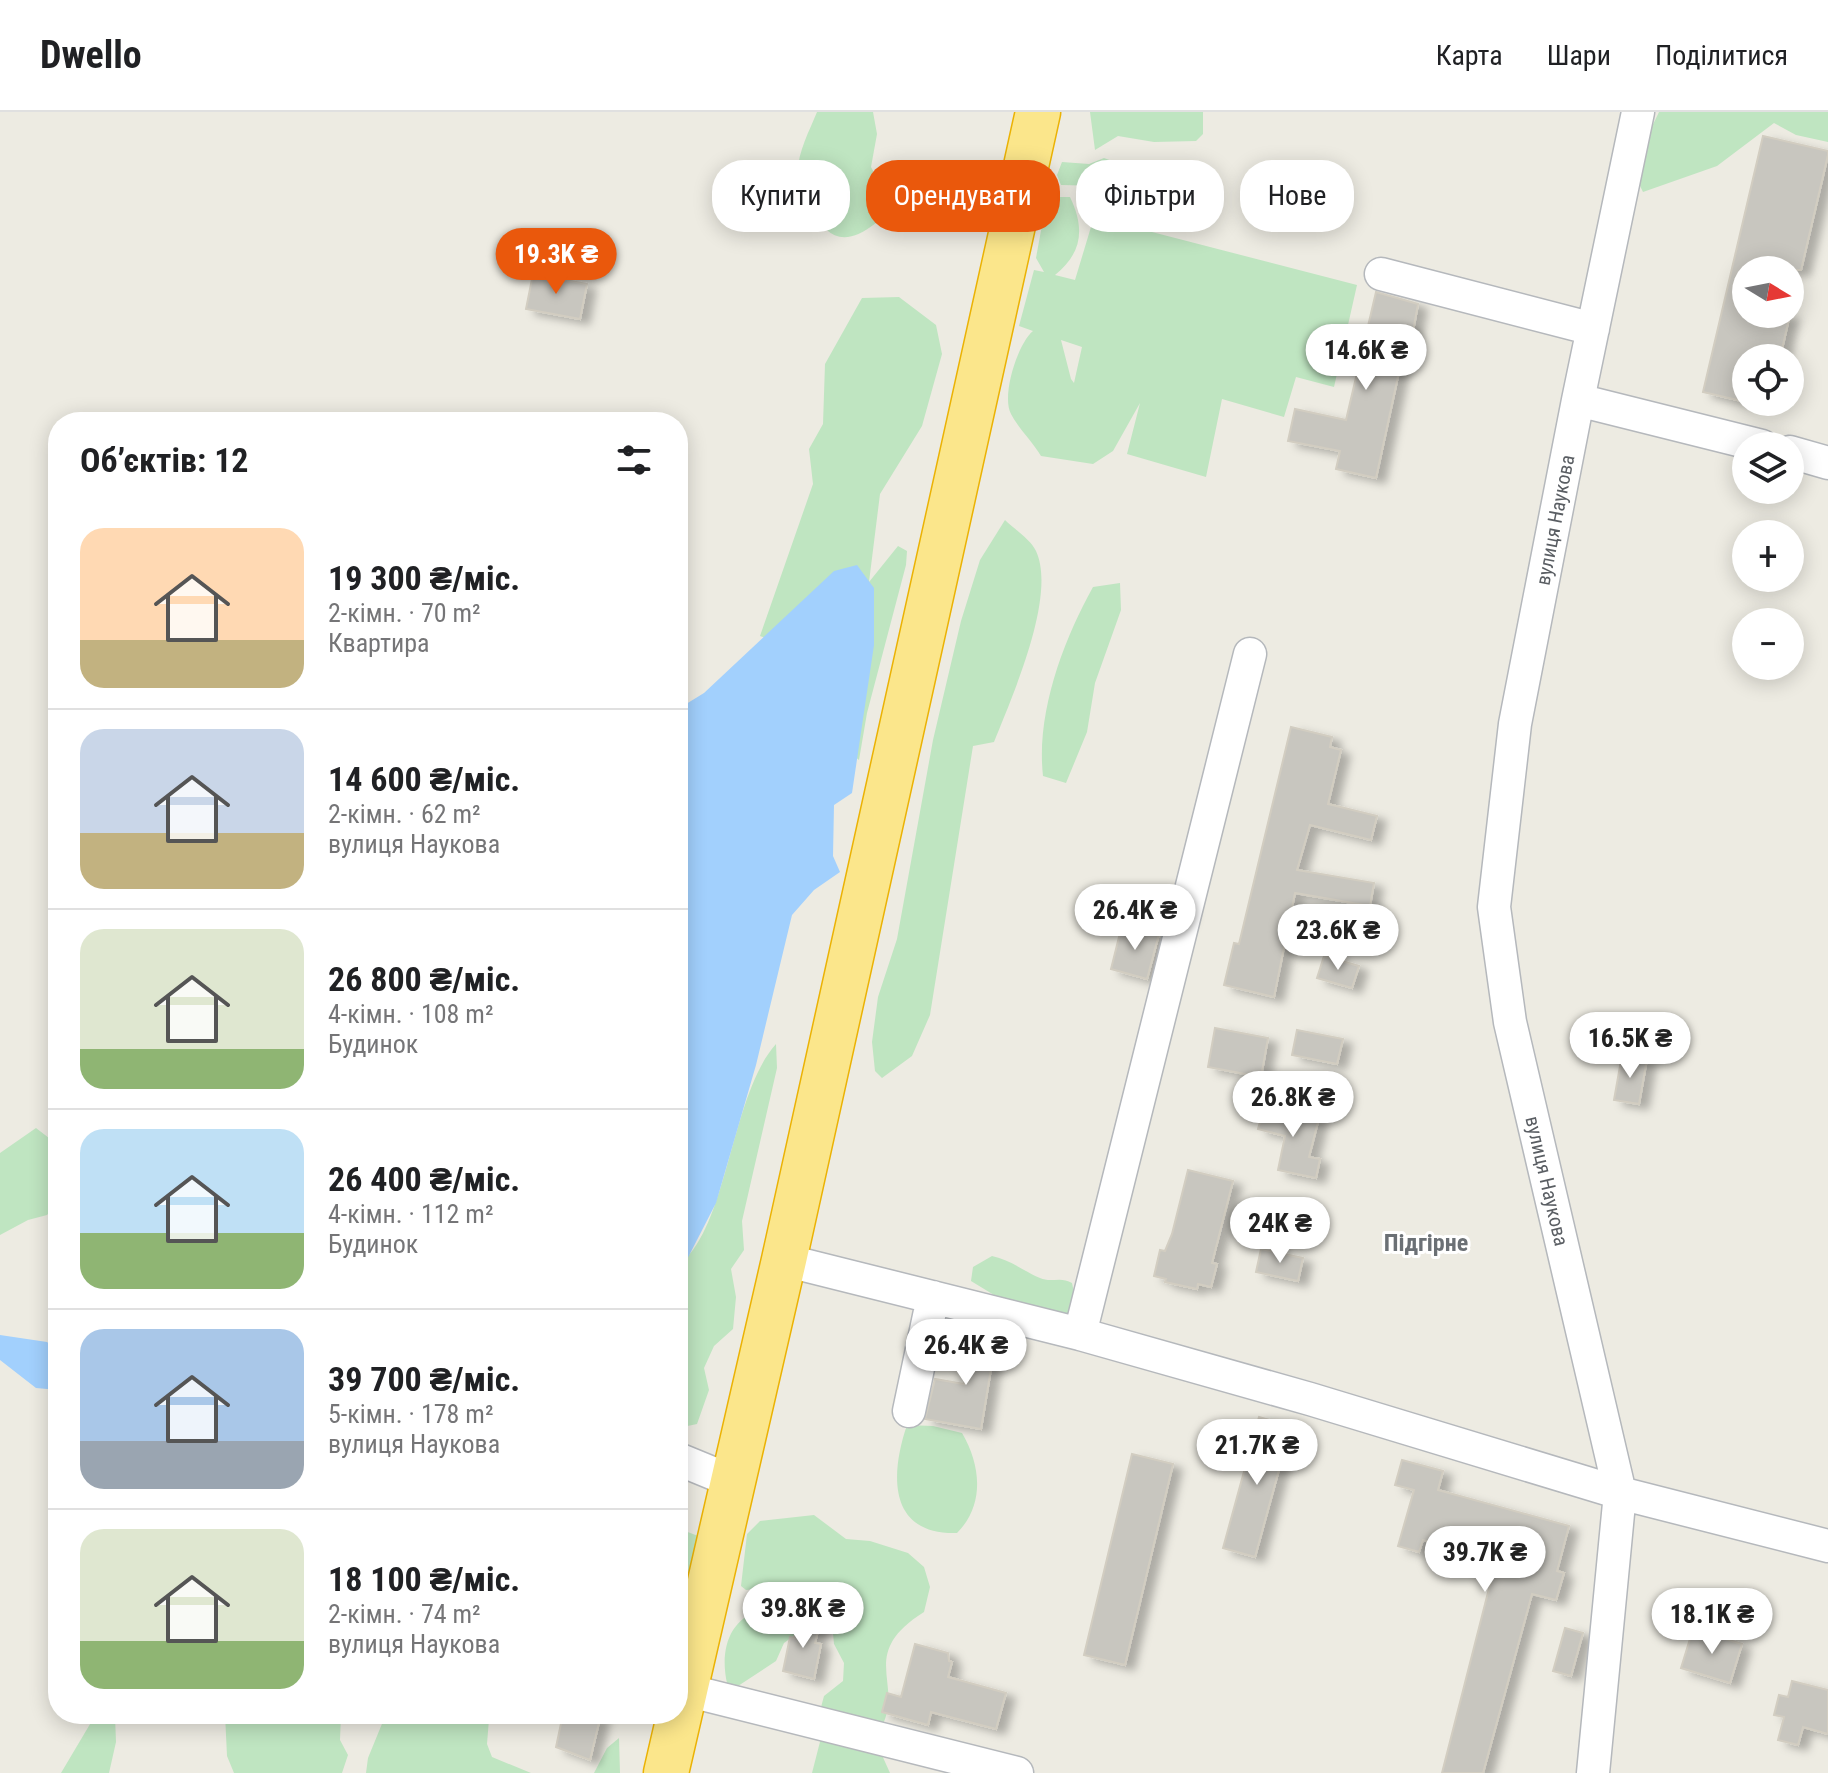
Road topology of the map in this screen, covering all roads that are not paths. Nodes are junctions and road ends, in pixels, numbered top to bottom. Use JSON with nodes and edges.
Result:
{"nodes":[{"id":1,"x":1038,"y":112,"type":"edge"},
{"id":2,"x":1638,"y":112,"type":"edge"},
{"id":3,"x":1381,"y":274,"type":"dead end"},
{"id":4,"x":1593,"y":329,"type":"junction"},
{"id":5,"x":1578,"y":400,"type":"junction"},
{"id":6,"x":1732,"y":438,"type":"edge"},
{"id":7,"x":1804,"y":456,"type":"edge"},
{"id":8,"x":1828,"y":463,"type":"edge"},
{"id":9,"x":1250,"y":654,"type":"dead end"},
{"id":10,"x":784,"y":1260,"type":"junction"},
{"id":11,"x":933,"y":1297,"type":"junction"},
{"id":12,"x":1080,"y":1334,"type":"junction"},
{"id":13,"x":909,"y":1411,"type":"dead end"},
{"id":14,"x":688,"y":1463,"type":"edge"},
{"id":15,"x":734,"y":1482,"type":"junction"},
{"id":16,"x":1620,"y":1493,"type":"junction"},
{"id":17,"x":1828,"y":1546,"type":"edge"},
{"id":18,"x":688,"y":1669,"type":"edge"},
{"id":19,"x":688,"y":1690,"type":"edge"},
{"id":20,"x":676,"y":1724,"type":"edge"},
{"id":21,"x":666,"y":1773,"type":"edge"},
{"id":22,"x":1017,"y":1773,"type":"edge"},
{"id":23,"x":1593,"y":1773,"type":"edge"}],
"edges":[{"from":1,"to":10,"type":"highway"},
{"from":2,"to":4,"type":"street","name":"вулиця Наукова"},
{"from":3,"to":4,"type":"street"},
{"from":4,"to":5,"type":"street","name":"вулиця Наукова"},
{"from":5,"to":6,"type":"street"},
{"from":5,"to":16,"type":"street","name":"вулиця Наукова"},
{"from":7,"to":8,"type":"street"},
{"from":9,"to":12,"type":"street"},
{"from":10,"to":11,"type":"street"},
{"from":10,"to":15,"type":"highway"},
{"from":11,"to":12,"type":"street"},
{"from":11,"to":13,"type":"street"},
{"from":12,"to":16,"type":"street"},
{"from":14,"to":15,"type":"street"},
{"from":15,"to":18,"type":"highway"},
{"from":16,"to":17,"type":"street"},
{"from":16,"to":23,"type":"street","name":"вулиця Наукова"},
{"from":19,"to":22,"type":"street"},
{"from":20,"to":21,"type":"highway"}]}
